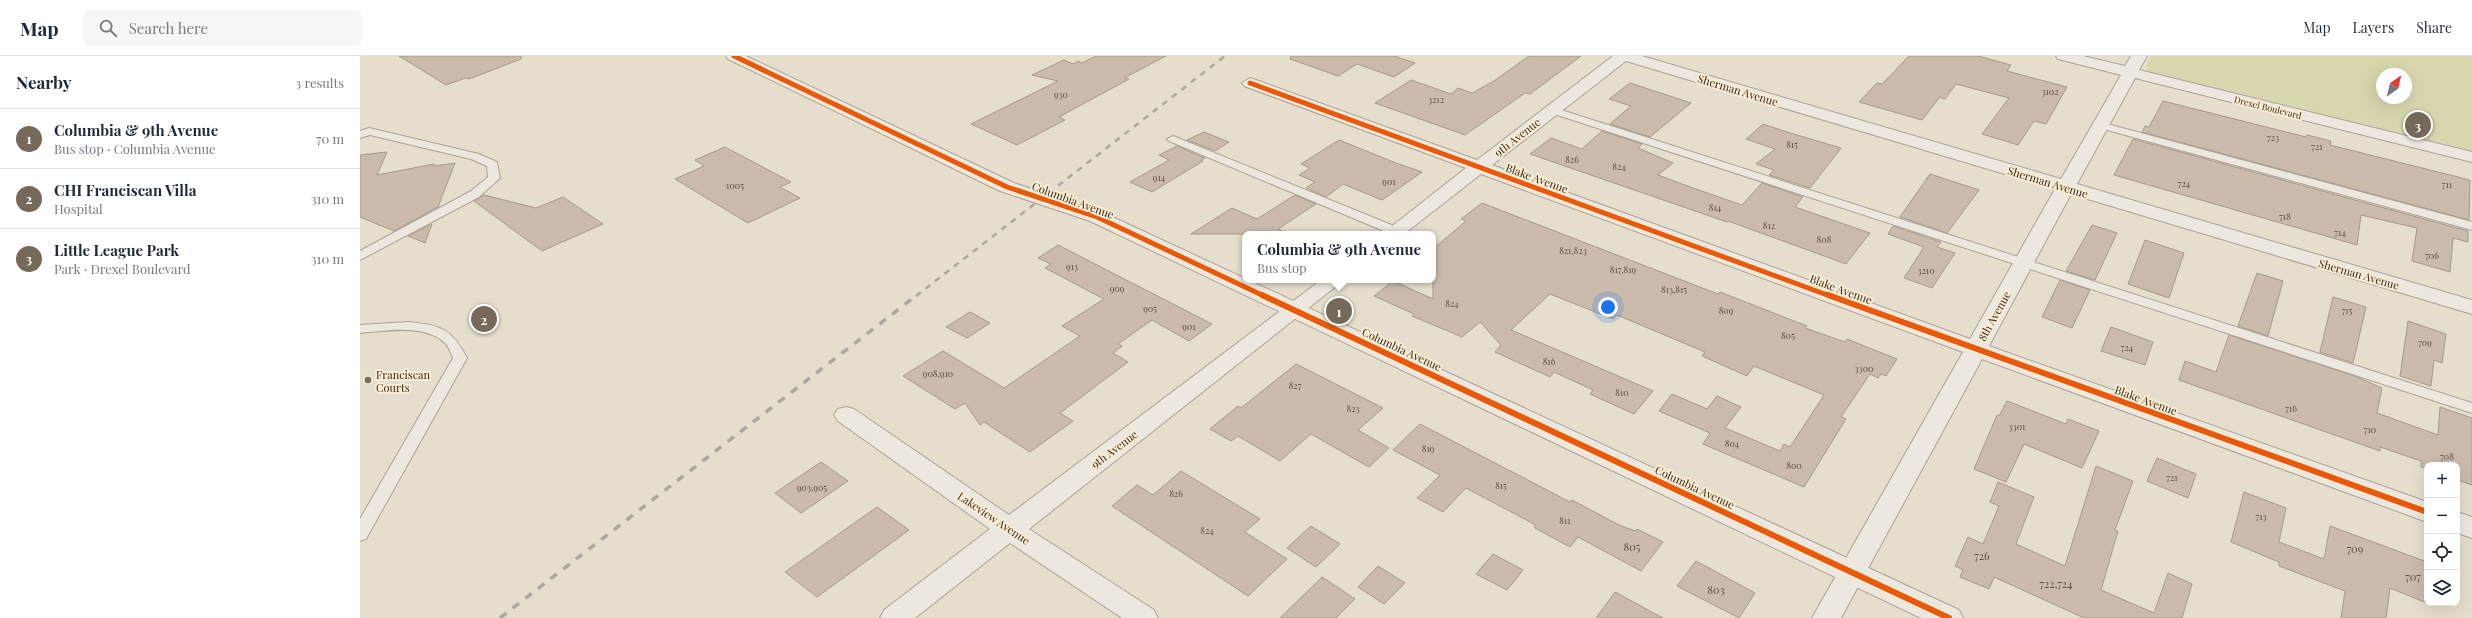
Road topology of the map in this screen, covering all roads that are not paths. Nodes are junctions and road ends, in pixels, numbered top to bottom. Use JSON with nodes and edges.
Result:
{"nodes":[{"id":1,"x":734,"y":56,"type":"edge"},
{"id":2,"x":1624,"y":56,"type":"edge"},
{"id":3,"x":2064,"y":56,"type":"edge"},
{"id":4,"x":2134,"y":64,"type":"edge"},
{"id":5,"x":1250,"y":83,"type":"dead end"},
{"id":6,"x":1552,"y":110,"type":"junction"},
{"id":7,"x":2100,"y":125,"type":"junction"},
{"id":8,"x":363,"y":130,"type":"edge"},
{"id":9,"x":1173,"y":139,"type":"dead end"},
{"id":10,"x":2472,"y":157,"type":"edge"},
{"id":11,"x":1478,"y":167,"type":"junction"},
{"id":12,"x":2065,"y":187,"type":"junction"},
{"id":13,"x":2472,"y":226,"type":"edge"},
{"id":14,"x":1388,"y":231,"type":"edge"},
{"id":15,"x":1396,"y":231,"type":"edge"},
{"id":16,"x":360,"y":256,"type":"edge"},
{"id":17,"x":2024,"y":263,"type":"junction"},
{"id":18,"x":1330,"y":283,"type":"edge"},
{"id":19,"x":2472,"y":307,"type":"edge"},
{"id":20,"x":1296,"y":310,"type":"junction"},
{"id":21,"x":360,"y":329,"type":"edge"},
{"id":22,"x":1976,"y":349,"type":"junction"},
{"id":23,"x":2472,"y":408,"type":"edge"},
{"id":24,"x":846,"y":416,"type":"dead end"},
{"id":25,"x":2424,"y":511,"type":"edge"},
{"id":26,"x":2460,"y":523,"type":"edge"},
{"id":27,"x":2472,"y":528,"type":"edge"},
{"id":28,"x":1009,"y":529,"type":"junction"},
{"id":29,"x":360,"y":534,"type":"edge"},
{"id":30,"x":1852,"y":572,"type":"junction"},
{"id":31,"x":894,"y":618,"type":"edge"},
{"id":32,"x":1144,"y":618,"type":"edge"},
{"id":33,"x":1826,"y":618,"type":"edge"},
{"id":34,"x":1949,"y":618,"type":"edge"}],
"edges":[{"from":1,"to":20,"type":"street","name":"Columbia Avenue"},
{"from":2,"to":6,"type":"street","name":"9th Avenue"},
{"from":2,"to":12,"type":"street","name":"Sherman Avenue"},
{"from":3,"to":4,"type":"street","name":"Drexel Boulevard"},
{"from":4,"to":7,"type":"street","name":"8th Avenue"},
{"from":4,"to":10,"type":"street","name":"Drexel Boulevard"},
{"from":5,"to":11,"type":"street","name":"Blake Avenue"},
{"from":6,"to":11,"type":"street","name":"9th Avenue"},
{"from":6,"to":17,"type":"lane"},
{"from":7,"to":12,"type":"street","name":"8th Avenue"},
{"from":7,"to":13,"type":"lane"},
{"from":8,"to":16,"type":"lane"},
{"from":9,"to":14,"type":"lane"},
{"from":11,"to":15,"type":"street","name":"9th Avenue"},
{"from":11,"to":22,"type":"street","name":"Blake Avenue"},
{"from":12,"to":17,"type":"street","name":"8th Avenue"},
{"from":12,"to":19,"type":"street","name":"Sherman Avenue"},
{"from":17,"to":22,"type":"street","name":"8th Avenue"},
{"from":17,"to":23,"type":"lane"},
{"from":18,"to":20,"type":"street","name":"9th Avenue"},
{"from":20,"to":28,"type":"street","name":"9th Avenue"},
{"from":20,"to":30,"type":"street","name":"Columbia Avenue"},
{"from":21,"to":29,"type":"lane"},
{"from":22,"to":25,"type":"street","name":"Blake Avenue"},
{"from":22,"to":30,"type":"street","name":"8th Avenue"},
{"from":24,"to":28,"type":"street","name":"Lakeview Avenue"},
{"from":26,"to":27,"type":"street"},
{"from":28,"to":31,"type":"street","name":"9th Avenue"},
{"from":28,"to":32,"type":"street","name":"Lakeview Avenue"},
{"from":30,"to":33,"type":"street","name":"8th Avenue"},
{"from":30,"to":34,"type":"street","name":"Columbia Avenue"}]}
